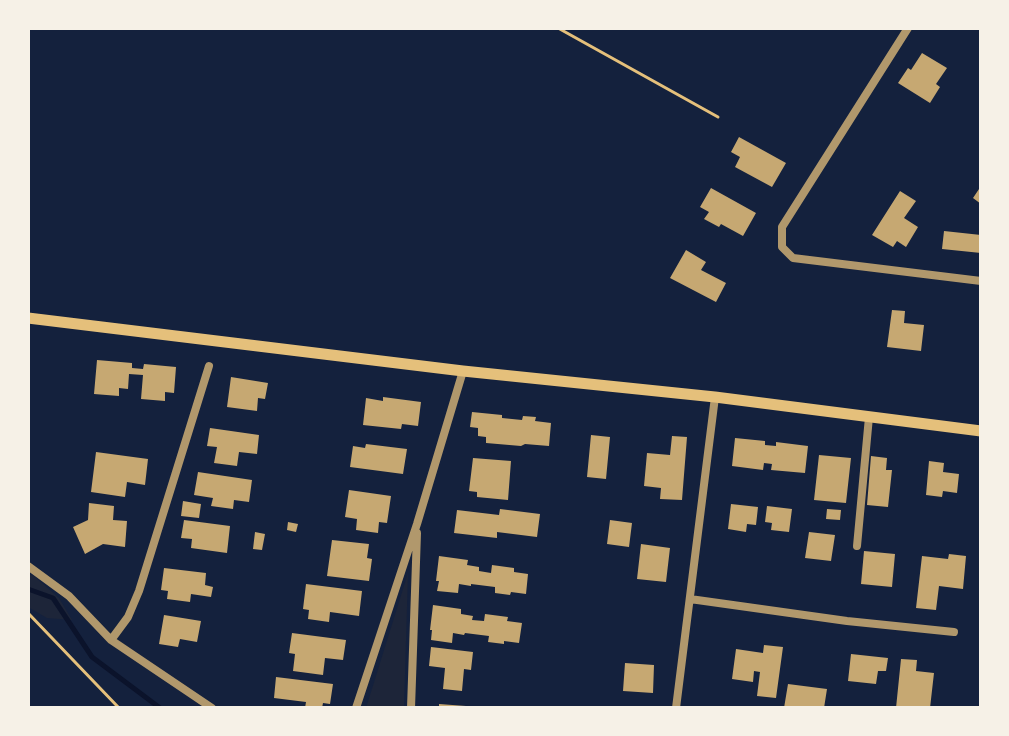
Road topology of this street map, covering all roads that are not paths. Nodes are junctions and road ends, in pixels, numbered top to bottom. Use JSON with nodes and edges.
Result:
{"nodes":[{"id":1,"x":908,"y":28,"type":"edge"},
{"id":2,"x":981,"y":281,"type":"edge"},
{"id":3,"x":28,"y":318,"type":"edge"},
{"id":4,"x":209,"y":366,"type":"dead end"},
{"id":5,"x":463,"y":371,"type":"junction"},
{"id":6,"x":715,"y":397,"type":"junction"},
{"id":7,"x":869,"y":417,"type":"junction"},
{"id":8,"x":981,"y":431,"type":"edge"},
{"id":9,"x":417,"y":524,"type":"junction"},
{"id":10,"x":857,"y":546,"type":"dead end"},
{"id":11,"x":28,"y":566,"type":"edge"},
{"id":12,"x":690,"y":599,"type":"junction"},
{"id":13,"x":954,"y":632,"type":"dead end"},
{"id":14,"x":111,"y":640,"type":"junction"},
{"id":15,"x":212,"y":708,"type":"edge"},
{"id":16,"x":356,"y":708,"type":"edge"},
{"id":17,"x":411,"y":708,"type":"edge"},
{"id":18,"x":676,"y":708,"type":"edge"}],
"edges":[{"from":1,"to":2,"type":"street"},
{"from":3,"to":5,"type":"main road"},
{"from":4,"to":14,"type":"street"},
{"from":5,"to":6,"type":"main road"},
{"from":5,"to":9,"type":"street"},
{"from":6,"to":7,"type":"main road"},
{"from":6,"to":12,"type":"street"},
{"from":7,"to":8,"type":"main road"},
{"from":7,"to":10,"type":"street"},
{"from":9,"to":16,"type":"street"},
{"from":9,"to":17,"type":"street"},
{"from":11,"to":14,"type":"street"},
{"from":12,"to":13,"type":"street"},
{"from":12,"to":18,"type":"street"},
{"from":14,"to":15,"type":"street"}]}
